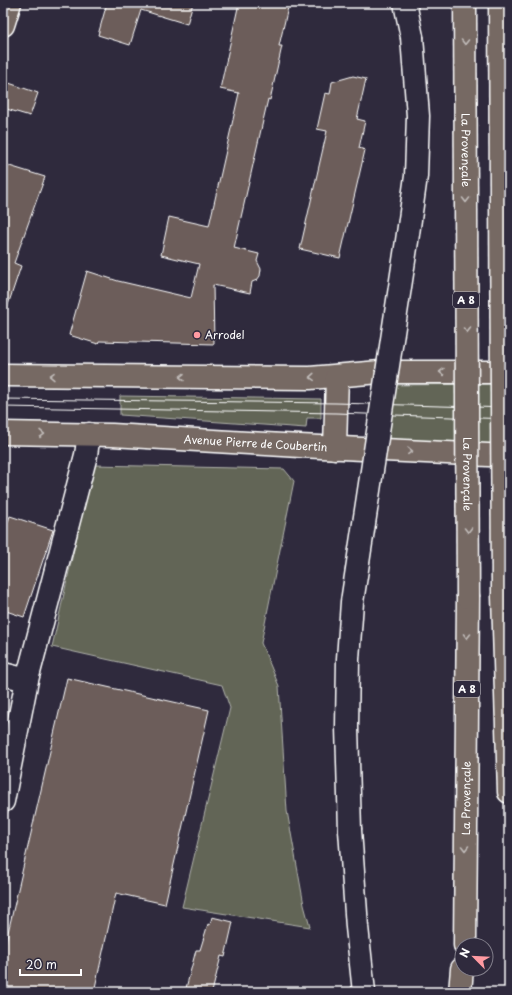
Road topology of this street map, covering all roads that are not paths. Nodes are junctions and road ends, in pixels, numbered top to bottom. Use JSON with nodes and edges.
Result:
{"nodes":[{"id":1,"x":10,"y":3,"type":"edge"},
{"id":2,"x":405,"y":3,"type":"edge"},
{"id":3,"x":465,"y":3,"type":"edge"},
{"id":4,"x":501,"y":3,"type":"edge"},
{"id":5,"x":509,"y":5,"type":"edge"},
{"id":6,"x":3,"y":25,"type":"edge"},
{"id":7,"x":509,"y":372,"type":"edge"},
{"id":8,"x":3,"y":375,"type":"edge"},
{"id":9,"x":337,"y":376,"type":"junction"},
{"id":10,"x":3,"y":433,"type":"edge"},
{"id":11,"x":89,"y":434,"type":"junction"},
{"id":12,"x":335,"y":448,"type":"junction"},
{"id":13,"x":509,"y":456,"type":"edge"},
{"id":14,"x":3,"y":674,"type":"edge"},
{"id":15,"x":26,"y":680,"type":"junction"},
{"id":16,"x":509,"y":788,"type":"edge"},
{"id":17,"x":509,"y":792,"type":"edge"},
{"id":18,"x":3,"y":801,"type":"edge"},
{"id":19,"x":465,"y":937,"type":"edge"},
{"id":20,"x":461,"y":977,"type":"edge"},
{"id":21,"x":466,"y":977,"type":"edge"},
{"id":22,"x":364,"y":992,"type":"edge"},
{"id":23,"x":460,"y":992,"type":"edge"},
{"id":24,"x":466,"y":992,"type":"edge"}],
"edges":[{"from":1,"to":6,"type":"main road"},
{"from":2,"to":22,"type":"street","bridge":true},
{"from":3,"to":19,"type":"main road","name":"La Provençale","number":"A 8","one_way":true,"bridge":true},
{"from":4,"to":5,"type":"street"},
{"from":4,"to":16,"type":"main road","bridge":true},
{"from":7,"to":9,"type":"main road","one_way":true},
{"from":9,"to":8,"type":"main road","one_way":true},
{"from":9,"to":12,"type":"main road"},
{"from":10,"to":11,"type":"main road","name":"Avenue Pierre de Coubertin","one_way":true},
{"from":11,"to":12,"type":"main road","name":"Avenue Pierre de Coubertin"},
{"from":11,"to":15,"type":"street"},
{"from":12,"to":13,"type":"main road","name":"Avenue Pierre de Coubertin","one_way":true},
{"from":14,"to":15,"type":"street"},
{"from":15,"to":18,"type":"street"},
{"from":16,"to":17,"type":"main road"},
{"from":20,"to":23,"type":"main road"},
{"from":21,"to":24,"type":"main road"}]}
